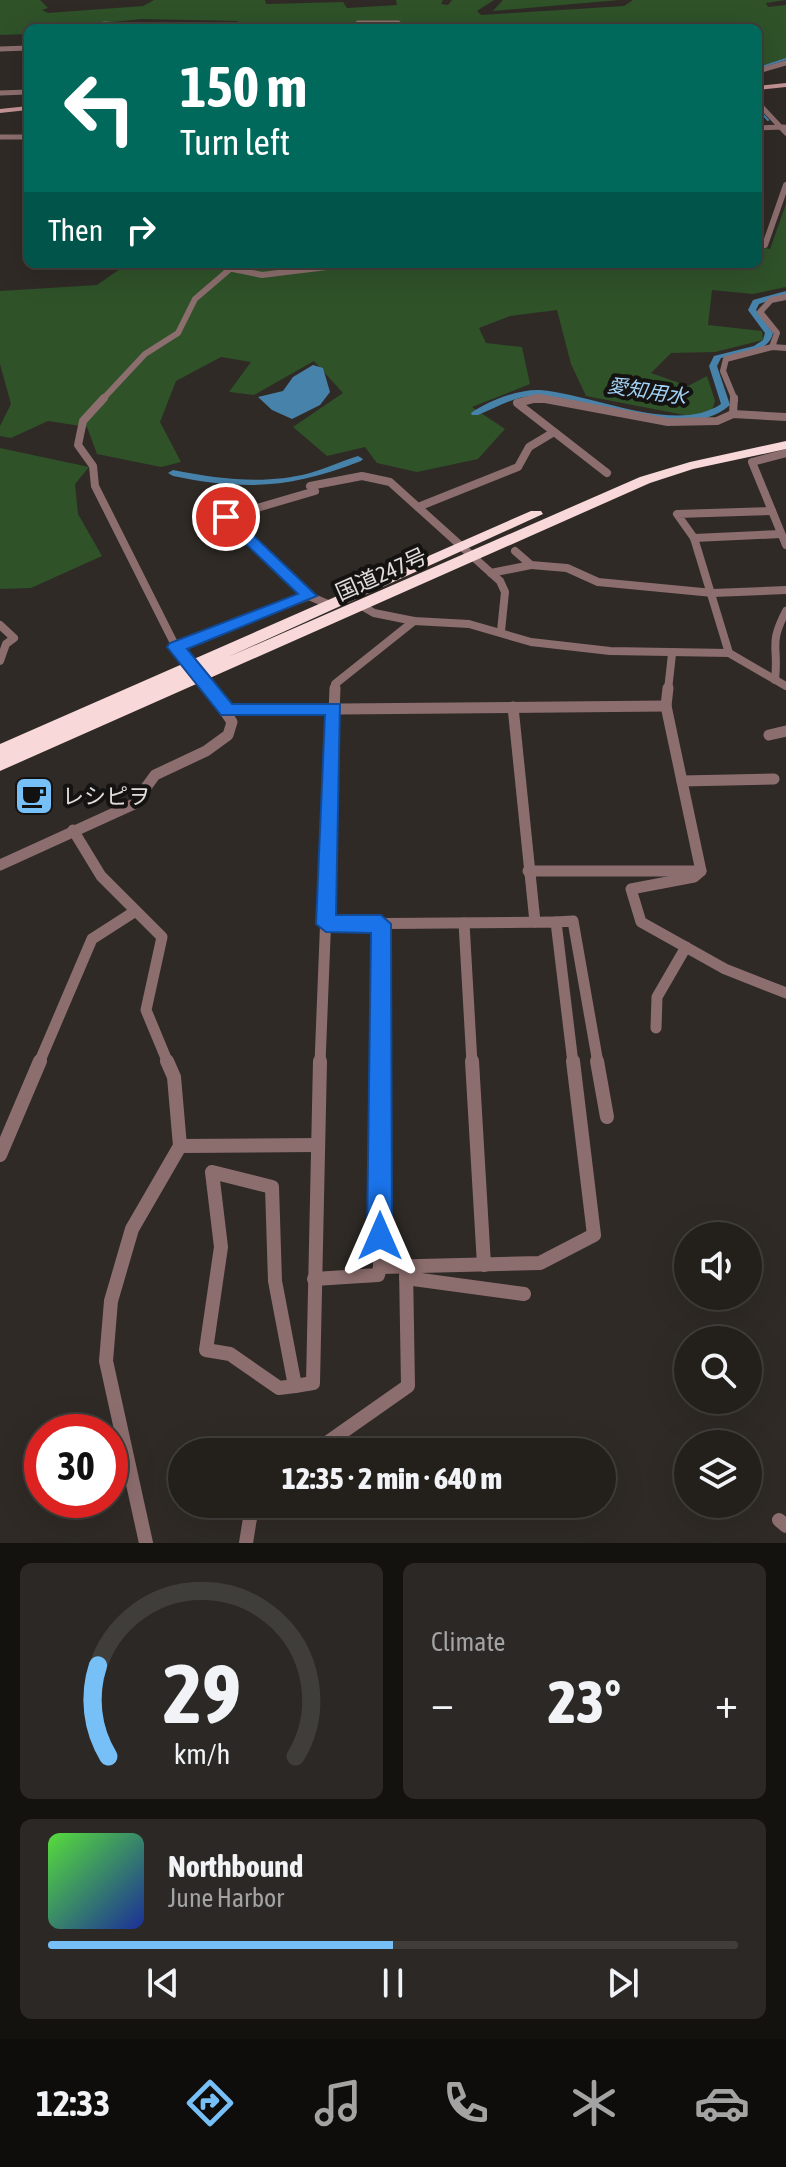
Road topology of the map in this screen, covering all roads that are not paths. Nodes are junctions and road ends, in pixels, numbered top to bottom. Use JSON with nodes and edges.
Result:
{"nodes":[{"id":1,"x":357,"y":24,"type":"edge"},
{"id":2,"x":399,"y":24,"type":"edge"},
{"id":3,"x":24,"y":48,"type":"edge"},
{"id":4,"x":0,"y":49,"type":"edge"},
{"id":5,"x":786,"y":63,"type":"edge"},
{"id":6,"x":762,"y":70,"type":"edge"},
{"id":7,"x":786,"y":85,"type":"edge"},
{"id":8,"x":762,"y":88,"type":"edge"},
{"id":9,"x":24,"y":92,"type":"edge"},
{"id":10,"x":0,"y":93,"type":"edge"},
{"id":11,"x":762,"y":107,"type":"edge"},
{"id":12,"x":24,"y":108,"type":"edge"},
{"id":13,"x":0,"y":111,"type":"edge"},
{"id":14,"x":783,"y":127,"type":"edge"},
{"id":15,"x":762,"y":128,"type":"edge"},
{"id":16,"x":786,"y":133,"type":"edge"},
{"id":17,"x":0,"y":137,"type":"edge"},
{"id":18,"x":24,"y":137,"type":"edge"},
{"id":19,"x":786,"y":185,"type":"edge"},
{"id":20,"x":762,"y":245,"type":"edge"},
{"id":21,"x":226,"y":268,"type":"edge"},
{"id":22,"x":319,"y":268,"type":"edge"},
{"id":23,"x":230,"y":269,"type":"junction"},
{"id":24,"x":786,"y":297,"type":"edge"},
{"id":25,"x":772,"y":347,"type":"junction"},
{"id":26,"x":786,"y":348,"type":"edge"},
{"id":27,"x":733,"y":414,"type":"junction"},
{"id":28,"x":786,"y":417,"type":"edge"},
{"id":29,"x":554,"y":432,"type":"junction"},
{"id":30,"x":786,"y":437,"type":"edge"},
{"id":31,"x":786,"y":445,"type":"edge"},
{"id":32,"x":786,"y":453,"type":"edge"},
{"id":33,"x":607,"y":473,"type":"dead end"},
{"id":34,"x":418,"y":507,"type":"junction"},
{"id":35,"x":772,"y":511,"type":"junction"},
{"id":36,"x":781,"y":534,"type":"junction"},
{"id":37,"x":694,"y":538,"type":"junction"},
{"id":38,"x":786,"y":545,"type":"edge"},
{"id":39,"x":515,"y":551,"type":"dead end"},
{"id":40,"x":468,"y":552,"type":"junction"},
{"id":41,"x":531,"y":565,"type":"junction"},
{"id":42,"x":491,"y":573,"type":"junction"},
{"id":43,"x":786,"y":590,"type":"edge"},
{"id":44,"x":713,"y":593,"type":"junction"},
{"id":45,"x":309,"y":596,"type":"junction"},
{"id":46,"x":330,"y":605,"type":"junction"},
{"id":47,"x":362,"y":606,"type":"junction"},
{"id":48,"x":786,"y":611,"type":"edge"},
{"id":49,"x":414,"y":621,"type":"junction"},
{"id":50,"x":0,"y":625,"type":"edge"},
{"id":51,"x":501,"y":631,"type":"junction"},
{"id":52,"x":176,"y":647,"type":"junction"},
{"id":53,"x":729,"y":653,"type":"junction"},
{"id":54,"x":672,"y":654,"type":"junction"},
{"id":55,"x":0,"y":661,"type":"edge"},
{"id":56,"x":775,"y":680,"type":"junction"},
{"id":57,"x":786,"y":686,"type":"edge"},
{"id":58,"x":666,"y":706,"type":"junction"},
{"id":59,"x":513,"y":707,"type":"junction"},
{"id":60,"x":334,"y":708,"type":"junction"},
{"id":61,"x":227,"y":710,"type":"junction"},
{"id":62,"x":786,"y":731,"type":"edge"},
{"id":63,"x":769,"y":735,"type":"dead end"},
{"id":64,"x":0,"y":751,"type":"edge"},
{"id":65,"x":0,"y":764,"type":"edge"},
{"id":66,"x":774,"y":779,"type":"dead end"},
{"id":67,"x":682,"y":781,"type":"junction"},
{"id":68,"x":73,"y":830,"type":"junction"},
{"id":69,"x":0,"y":865,"type":"edge"},
{"id":70,"x":528,"y":871,"type":"junction"},
{"id":71,"x":701,"y":871,"type":"junction"},
{"id":72,"x":134,"y":912,"type":"junction"},
{"id":73,"x":535,"y":922,"type":"junction"},
{"id":74,"x":556,"y":922,"type":"junction"},
{"id":75,"x":464,"y":923,"type":"junction"},
{"id":76,"x":326,"y":924,"type":"junction"},
{"id":77,"x":381,"y":924,"type":"junction"},
{"id":78,"x":686,"y":947,"type":"junction"},
{"id":79,"x":786,"y":993,"type":"edge"},
{"id":80,"x":656,"y":1028,"type":"dead end"},
{"id":81,"x":607,"y":1117,"type":"dead end"},
{"id":82,"x":317,"y":1145,"type":"junction"},
{"id":83,"x":180,"y":1146,"type":"junction"},
{"id":84,"x":0,"y":1155,"type":"edge"},
{"id":85,"x":484,"y":1265,"type":"junction"},
{"id":86,"x":380,"y":1267,"type":"junction"},
{"id":87,"x":406,"y":1272,"type":"junction"},
{"id":88,"x":314,"y":1279,"type":"junction"},
{"id":89,"x":524,"y":1294,"type":"dead end"},
{"id":90,"x":295,"y":1386,"type":"junction"},
{"id":91,"x":334,"y":1438,"type":"edge"},
{"id":92,"x":250,"y":1518,"type":"edge"},
{"id":93,"x":146,"y":1543,"type":"edge"},
{"id":94,"x":246,"y":1543,"type":"edge"}],
"edges":[{"from":1,"to":2,"type":"street"},
{"from":3,"to":4,"type":"street"},
{"from":5,"to":6,"type":"street"},
{"from":7,"to":8,"type":"street"},
{"from":9,"to":10,"type":"street"},
{"from":11,"to":14,"type":"street"},
{"from":12,"to":13,"type":"street"},
{"from":14,"to":15,"type":"street"},
{"from":14,"to":16,"type":"street"},
{"from":17,"to":18,"type":"street"},
{"from":19,"to":20,"type":"street"},
{"from":21,"to":23,"type":"street"},
{"from":22,"to":23,"type":"street"},
{"from":23,"to":52,"type":"street"},
{"from":24,"to":25,"type":"street"},
{"from":25,"to":26,"type":"street"},
{"from":25,"to":27,"type":"street"},
{"from":27,"to":28,"type":"street"},
{"from":27,"to":29,"type":"street"},
{"from":29,"to":33,"type":"street"},
{"from":29,"to":34,"type":"street"},
{"from":30,"to":40,"type":"highway","name":"国道247号"},
{"from":31,"to":40,"type":"highway","name":"国道247号"},
{"from":32,"to":35,"type":"street"},
{"from":34,"to":40,"type":"street"},
{"from":34,"to":45,"type":"street"},
{"from":35,"to":36,"type":"street"},
{"from":35,"to":37,"type":"street"},
{"from":36,"to":37,"type":"street"},
{"from":36,"to":38,"type":"street"},
{"from":37,"to":44,"type":"street"},
{"from":39,"to":41,"type":"street"},
{"from":40,"to":42,"type":"street"},
{"from":40,"to":46,"type":"highway","name":"国道247号"},
{"from":40,"to":47,"type":"highway","name":"国道247号"},
{"from":41,"to":42,"type":"street"},
{"from":41,"to":44,"type":"street"},
{"from":42,"to":51,"type":"street"},
{"from":43,"to":44,"type":"street"},
{"from":44,"to":53,"type":"street"},
{"from":45,"to":46,"type":"street"},
{"from":45,"to":52,"type":"street"},
{"from":46,"to":64,"type":"highway","name":"国道247号"},
{"from":47,"to":49,"type":"street"},
{"from":47,"to":65,"type":"highway","name":"国道247号"},
{"from":48,"to":56,"type":"street"},
{"from":49,"to":51,"type":"street"},
{"from":49,"to":60,"type":"street"},
{"from":50,"to":55,"type":"street"},
{"from":51,"to":54,"type":"street"},
{"from":52,"to":61,"type":"street","bridge":true},
{"from":53,"to":54,"type":"street"},
{"from":53,"to":56,"type":"street"},
{"from":54,"to":58,"type":"street"},
{"from":56,"to":57,"type":"street"},
{"from":58,"to":59,"type":"street"},
{"from":58,"to":67,"type":"street"},
{"from":59,"to":60,"type":"street"},
{"from":59,"to":70,"type":"street"},
{"from":60,"to":61,"type":"street"},
{"from":60,"to":76,"type":"street"},
{"from":61,"to":68,"type":"street"},
{"from":62,"to":63,"type":"street"},
{"from":66,"to":67,"type":"street"},
{"from":67,"to":71,"type":"street"},
{"from":68,"to":69,"type":"street"},
{"from":68,"to":72,"type":"street"},
{"from":70,"to":71,"type":"street"},
{"from":70,"to":73,"type":"street"},
{"from":71,"to":78,"type":"street"},
{"from":72,"to":83,"type":"street"},
{"from":72,"to":84,"type":"street"},
{"from":73,"to":74,"type":"street"},
{"from":73,"to":75,"type":"street"},
{"from":74,"to":81,"type":"street"},
{"from":74,"to":85,"type":"street"},
{"from":75,"to":77,"type":"street"},
{"from":75,"to":85,"type":"street"},
{"from":76,"to":77,"type":"street"},
{"from":76,"to":82,"type":"street"},
{"from":77,"to":86,"type":"street"},
{"from":78,"to":79,"type":"street"},
{"from":78,"to":80,"type":"street"},
{"from":82,"to":83,"type":"street"},
{"from":82,"to":88,"type":"street"},
{"from":83,"to":93,"type":"street"},
{"from":85,"to":87,"type":"street"},
{"from":86,"to":87,"type":"street"},
{"from":86,"to":88,"type":"street"},
{"from":87,"to":89,"type":"street"},
{"from":87,"to":91,"type":"street"},
{"from":88,"to":90,"type":"street"},
{"from":90,"to":90,"type":"street"},
{"from":92,"to":94,"type":"street"}]}
